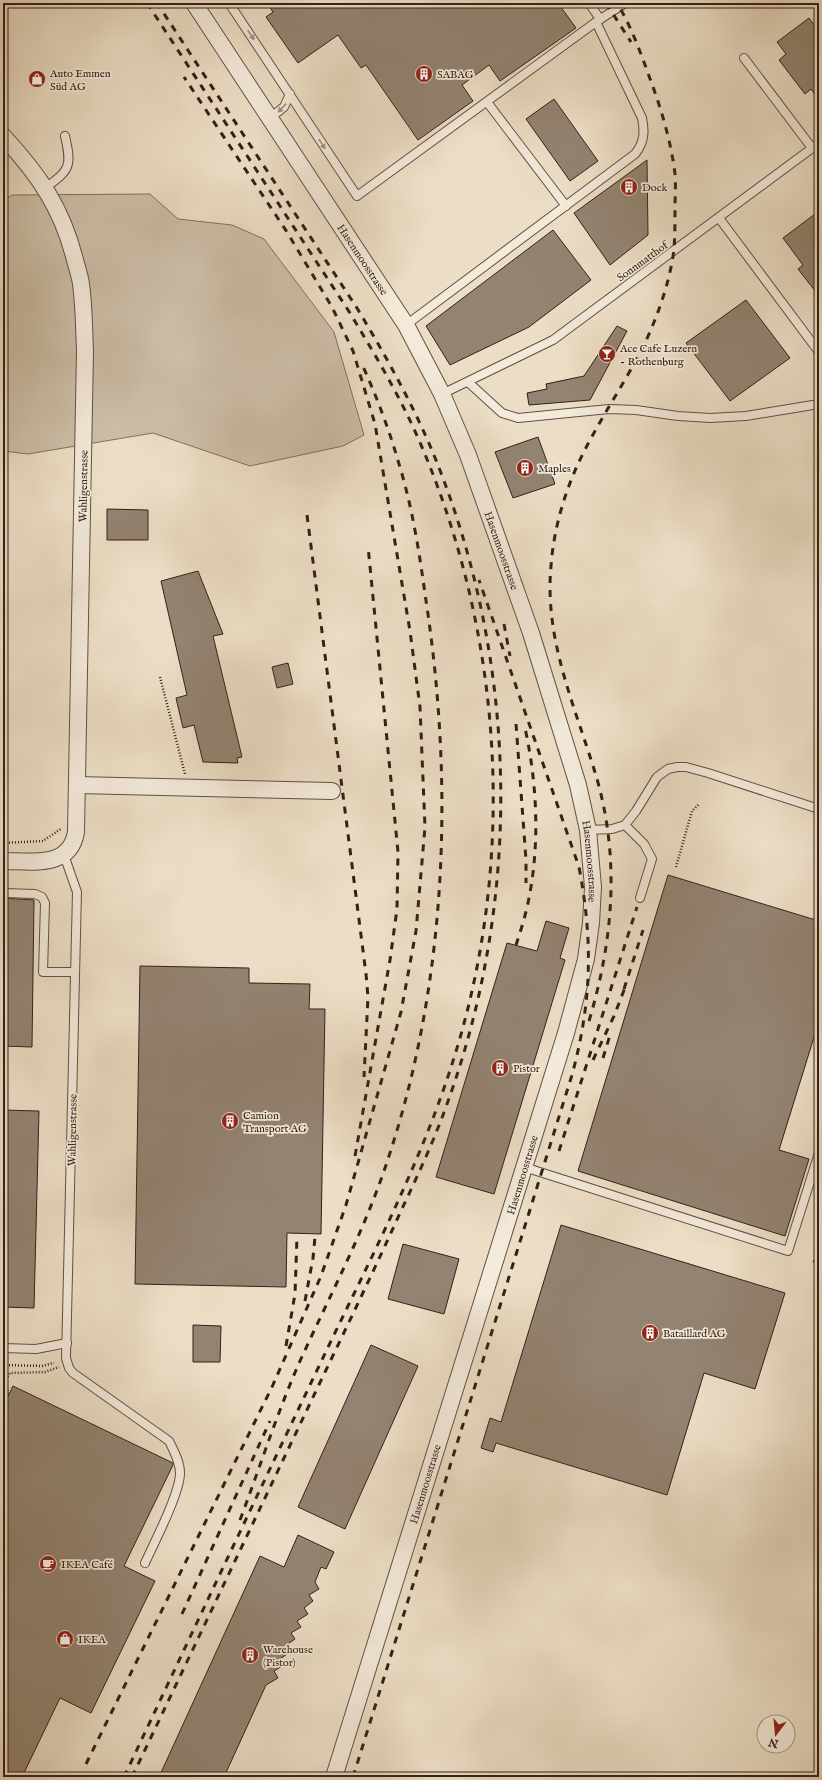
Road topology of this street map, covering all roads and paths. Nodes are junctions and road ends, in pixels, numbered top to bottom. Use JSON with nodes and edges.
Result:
{"nodes":[{"id":1,"x":194,"y":3,"type":"edge"},
{"id":2,"x":229,"y":3,"type":"edge"},
{"id":3,"x":589,"y":3,"type":"edge"},
{"id":4,"x":625,"y":3,"type":"edge"},
{"id":5,"x":598,"y":20,"type":"junction"},
{"id":6,"x":744,"y":58,"type":"dead end"},
{"id":7,"x":290,"y":94,"type":"junction"},
{"id":8,"x":487,"y":102,"type":"junction"},
{"id":9,"x":270,"y":118,"type":"junction"},
{"id":10,"x":3,"y":136,"type":"edge"},
{"id":11,"x":66,"y":136,"type":"dead end"},
{"id":12,"x":819,"y":143,"type":"edge"},
{"id":13,"x":812,"y":148,"type":"junction"},
{"id":14,"x":46,"y":188,"type":"junction"},
{"id":15,"x":566,"y":206,"type":"junction"},
{"id":16,"x":719,"y":218,"type":"junction"},
{"id":17,"x":406,"y":325,"type":"junction"},
{"id":18,"x":819,"y":352,"type":"edge"},
{"id":19,"x":468,"y":382,"type":"junction"},
{"id":20,"x":442,"y":394,"type":"junction"},
{"id":21,"x":819,"y":404,"type":"edge"},
{"id":22,"x":160,"y":677,"type":"dead end"},
{"id":23,"x":77,"y":785,"type":"junction"},
{"id":24,"x":188,"y":787,"type":"junction"},
{"id":25,"x":332,"y":791,"type":"dead end"},
{"id":26,"x":699,"y":804,"type":"dead end"},
{"id":27,"x":819,"y":809,"type":"edge"},
{"id":28,"x":68,"y":824,"type":"dead end"},
{"id":29,"x":624,"y":825,"type":"junction"},
{"id":30,"x":588,"y":830,"type":"junction"},
{"id":31,"x":3,"y":843,"type":"edge"},
{"id":32,"x":64,"y":855,"type":"junction"},
{"id":33,"x":3,"y":860,"type":"edge"},
{"id":34,"x":676,"y":867,"type":"dead end"},
{"id":35,"x":3,"y":893,"type":"edge"},
{"id":36,"x":640,"y":898,"type":"dead end"},
{"id":37,"x":75,"y":972,"type":"junction"},
{"id":38,"x":819,"y":1153,"type":"edge"},
{"id":39,"x":524,"y":1167,"type":"junction"},
{"id":40,"x":813,"y":1261,"type":"dead end"},
{"id":41,"x":819,"y":1263,"type":"edge"},
{"id":42,"x":67,"y":1343,"type":"junction"},
{"id":43,"x":3,"y":1348,"type":"edge"},
{"id":44,"x":67,"y":1360,"type":"junction"},
{"id":45,"x":54,"y":1363,"type":"dead end"},
{"id":46,"x":3,"y":1365,"type":"edge"},
{"id":47,"x":8,"y":1394,"type":"dead end"},
{"id":48,"x":145,"y":1564,"type":"dead end"},
{"id":49,"x":334,"y":1777,"type":"edge"}],
"edges":[{"from":1,"to":9,"type":"street","name":"Hasenmoosstrasse"},
{"from":2,"to":7,"type":"lane","one_way":true},
{"from":3,"to":5,"type":"lane"},
{"from":4,"to":5,"type":"lane"},
{"from":5,"to":8,"type":"lane"},
{"from":5,"to":15,"type":"lane"},
{"from":6,"to":13,"type":"lane"},
{"from":7,"to":8,"type":"lane","one_way":true},
{"from":7,"to":9,"type":"lane","one_way":true},
{"from":8,"to":15,"type":"lane"},
{"from":9,"to":17,"type":"street","name":"Hasenmoosstrasse"},
{"from":10,"to":14,"type":"street","name":"Wahligenstrasse"},
{"from":11,"to":14,"type":"lane"},
{"from":12,"to":13,"type":"lane","name":"Sonnmatthof"},
{"from":13,"to":16,"type":"lane","name":"Sonnmatthof"},
{"from":14,"to":23,"type":"street","name":"Wahligenstrasse"},
{"from":15,"to":17,"type":"lane"},
{"from":16,"to":18,"type":"lane"},
{"from":16,"to":19,"type":"lane","name":"Sonnmatthof"},
{"from":17,"to":20,"type":"street","name":"Hasenmoosstrasse"},
{"from":19,"to":20,"type":"lane","name":"Sonnmatthof"},
{"from":19,"to":21,"type":"lane"},
{"from":20,"to":30,"type":"street","name":"Hasenmoosstrasse"},
{"from":22,"to":24,"type":"path"},
{"from":23,"to":24,"type":"street"},
{"from":23,"to":32,"type":"street","name":"Wahligenstrasse"},
{"from":24,"to":25,"type":"street"},
{"from":26,"to":34,"type":"path"},
{"from":27,"to":29,"type":"lane"},
{"from":28,"to":31,"type":"path"},
{"from":29,"to":30,"type":"lane"},
{"from":29,"to":36,"type":"lane"},
{"from":30,"to":39,"type":"street","name":"Hasenmoosstrasse"},
{"from":32,"to":33,"type":"street"},
{"from":32,"to":37,"type":"lane","name":"Wahligenstrasse"},
{"from":35,"to":37,"type":"lane"},
{"from":37,"to":42,"type":"lane","name":"Wahligenstrasse"},
{"from":38,"to":39,"type":"lane"},
{"from":39,"to":49,"type":"street","name":"Hasenmoosstrasse"},
{"from":40,"to":41,"type":"path"},
{"from":42,"to":43,"type":"lane"},
{"from":42,"to":44,"type":"lane","name":"Wahligenstrasse"},
{"from":44,"to":47,"type":"path"},
{"from":44,"to":48,"type":"lane"},
{"from":45,"to":46,"type":"path"}]}
